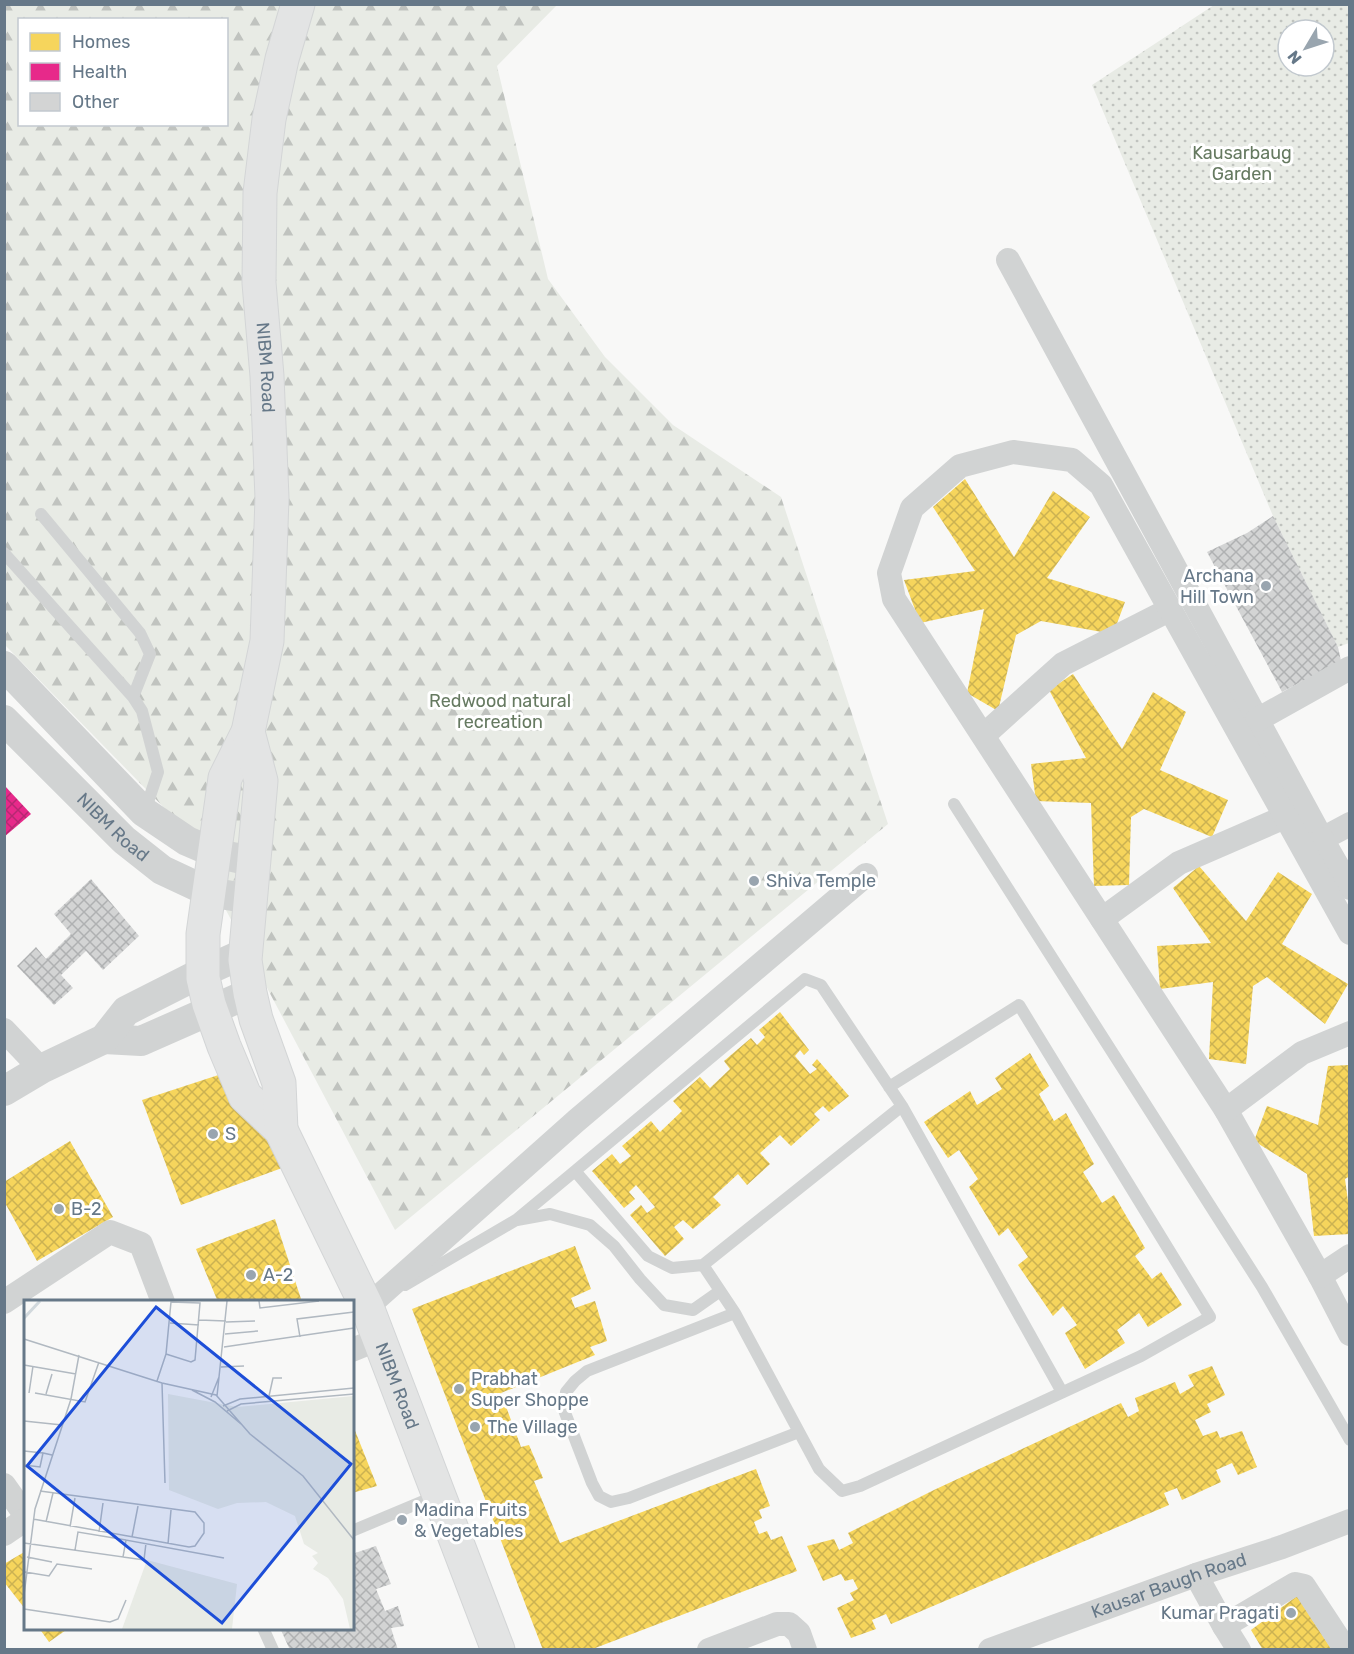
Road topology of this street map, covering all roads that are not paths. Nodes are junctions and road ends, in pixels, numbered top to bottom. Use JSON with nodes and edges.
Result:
{"nodes":[{"id":1,"x":298,"y":4,"type":"edge"},
{"id":2,"x":1008,"y":260,"type":"dead end"},
{"id":3,"x":41,"y":514,"type":"dead end"},
{"id":4,"x":4,"y":553,"type":"edge"},
{"id":5,"x":1169,"y":610,"type":"junction"},
{"id":6,"x":4,"y":666,"type":"edge"},
{"id":7,"x":1350,"y":668,"type":"edge"},
{"id":8,"x":134,"y":697,"type":"junction"},
{"id":9,"x":4,"y":720,"type":"edge"},
{"id":10,"x":1257,"y":720,"type":"junction"},
{"id":11,"x":248,"y":732,"type":"junction"},
{"id":12,"x":984,"y":735,"type":"junction"},
{"id":13,"x":954,"y":804,"type":"dead end"},
{"id":14,"x":144,"y":812,"type":"junction"},
{"id":15,"x":1285,"y":816,"type":"junction"},
{"id":16,"x":1350,"y":824,"type":"edge"},
{"id":17,"x":1322,"y":839,"type":"junction"},
{"id":18,"x":124,"y":840,"type":"junction"},
{"id":19,"x":214,"y":853,"type":"junction"},
{"id":20,"x":254,"y":862,"type":"junction"},
{"id":21,"x":866,"y":875,"type":"dead end"},
{"id":22,"x":1350,"y":888,"type":"edge"},
{"id":23,"x":209,"y":892,"type":"junction"},
{"id":24,"x":250,"y":899,"type":"junction"},
{"id":25,"x":1102,"y":919,"type":"junction"},
{"id":26,"x":1350,"y":933,"type":"edge"},
{"id":27,"x":245,"y":953,"type":"junction"},
{"id":28,"x":203,"y":972,"type":"junction"},
{"id":29,"x":250,"y":993,"type":"junction"},
{"id":30,"x":211,"y":1009,"type":"junction"},
{"id":31,"x":4,"y":1030,"type":"edge"},
{"id":32,"x":1350,"y":1033,"type":"edge"},
{"id":33,"x":104,"y":1039,"type":"junction"},
{"id":34,"x":41,"y":1069,"type":"junction"},
{"id":35,"x":889,"y":1087,"type":"junction"},
{"id":36,"x":4,"y":1091,"type":"edge"},
{"id":37,"x":902,"y":1106,"type":"junction"},
{"id":38,"x":1226,"y":1110,"type":"junction"},
{"id":39,"x":281,"y":1130,"type":"junction"},
{"id":40,"x":575,"y":1171,"type":"junction"},
{"id":41,"x":516,"y":1220,"type":"junction"},
{"id":42,"x":1350,"y":1256,"type":"edge"},
{"id":43,"x":703,"y":1265,"type":"junction"},
{"id":44,"x":1320,"y":1276,"type":"junction"},
{"id":45,"x":720,"y":1291,"type":"junction"},
{"id":46,"x":162,"y":1300,"type":"edge"},
{"id":47,"x":4,"y":1302,"type":"edge"},
{"id":48,"x":367,"y":1307,"type":"junction"},
{"id":49,"x":735,"y":1313,"type":"junction"},
{"id":50,"x":1350,"y":1334,"type":"edge"},
{"id":51,"x":366,"y":1345,"type":"edge"},
{"id":52,"x":1062,"y":1392,"type":"junction"},
{"id":53,"x":799,"y":1432,"type":"junction"},
{"id":54,"x":1350,"y":1440,"type":"edge"},
{"id":55,"x":4,"y":1485,"type":"edge"},
{"id":56,"x":439,"y":1494,"type":"junction"},
{"id":57,"x":24,"y":1514,"type":"edge"},
{"id":58,"x":24,"y":1519,"type":"edge"},
{"id":59,"x":1350,"y":1521,"type":"edge"},
{"id":60,"x":354,"y":1530,"type":"edge"},
{"id":61,"x":4,"y":1534,"type":"edge"},
{"id":62,"x":1196,"y":1575,"type":"junction"},
{"id":63,"x":1224,"y":1626,"type":"junction"},
{"id":64,"x":263,"y":1630,"type":"edge"},
{"id":65,"x":1000,"y":1648,"type":"edge"},
{"id":66,"x":273,"y":1650,"type":"edge"},
{"id":67,"x":498,"y":1650,"type":"edge"},
{"id":68,"x":709,"y":1650,"type":"edge"},
{"id":69,"x":805,"y":1650,"type":"edge"},
{"id":70,"x":1239,"y":1650,"type":"edge"},
{"id":71,"x":1346,"y":1650,"type":"edge"}],
"edges":[{"from":1,"to":11,"type":"main road","name":"NIBM Road"},
{"from":2,"to":10,"type":"street"},
{"from":3,"to":8,"type":"lane"},
{"from":4,"to":8,"type":"lane"},
{"from":5,"to":12,"type":"street"},
{"from":5,"to":12,"type":"street"},
{"from":5,"to":15,"type":"street"},
{"from":6,"to":14,"type":"street","name":"NIBM Road"},
{"from":7,"to":10,"type":"street"},
{"from":8,"to":14,"type":"lane"},
{"from":9,"to":18,"type":"street","name":"NIBM Road"},
{"from":10,"to":17,"type":"street"},
{"from":11,"to":19,"type":"main road","name":"NIBM Road"},
{"from":11,"to":20,"type":"main road","name":"NIBM Road"},
{"from":12,"to":25,"type":"street"},
{"from":13,"to":54,"type":"lane"},
{"from":14,"to":18,"type":"street"},
{"from":14,"to":19,"type":"street","name":"NIBM Road"},
{"from":15,"to":25,"type":"street"},
{"from":15,"to":26,"type":"street"},
{"from":16,"to":17,"type":"street"},
{"from":17,"to":22,"type":"street"},
{"from":18,"to":23,"type":"street","name":"NIBM Road"},
{"from":19,"to":20,"type":"street","name":"NIBM Road"},
{"from":19,"to":23,"type":"main road","name":"NIBM Road"},
{"from":20,"to":24,"type":"main road","name":"NIBM Road"},
{"from":21,"to":48,"type":"street"},
{"from":23,"to":24,"type":"street","name":"NIBM Road"},
{"from":23,"to":28,"type":"main road","name":"NIBM Road"},
{"from":24,"to":27,"type":"main road","name":"NIBM Road"},
{"from":25,"to":38,"type":"street"},
{"from":27,"to":28,"type":"street"},
{"from":27,"to":29,"type":"main road","name":"NIBM Road"},
{"from":28,"to":30,"type":"main road","name":"NIBM Road"},
{"from":28,"to":33,"type":"street"},
{"from":29,"to":30,"type":"street"},
{"from":29,"to":39,"type":"main road","name":"NIBM Road"},
{"from":30,"to":33,"type":"street"},
{"from":30,"to":39,"type":"main road","name":"NIBM Road"},
{"from":31,"to":34,"type":"street"},
{"from":32,"to":38,"type":"street"},
{"from":33,"to":34,"type":"street"},
{"from":34,"to":36,"type":"street"},
{"from":35,"to":37,"type":"lane"},
{"from":35,"to":40,"type":"lane"},
{"from":35,"to":52,"type":"lane"},
{"from":37,"to":43,"type":"lane"},
{"from":37,"to":52,"type":"lane"},
{"from":38,"to":44,"type":"street"},
{"from":39,"to":48,"type":"main road","name":"NIBM Road"},
{"from":40,"to":41,"type":"lane"},
{"from":40,"to":43,"type":"lane"},
{"from":41,"to":45,"type":"lane"},
{"from":41,"to":48,"type":"lane"},
{"from":42,"to":44,"type":"street"},
{"from":43,"to":45,"type":"lane"},
{"from":44,"to":50,"type":"street"},
{"from":45,"to":49,"type":"lane"},
{"from":46,"to":47,"type":"street"},
{"from":48,"to":51,"type":"main road","name":"NIBM Road"},
{"from":49,"to":53,"type":"lane"},
{"from":49,"to":53,"type":"lane"},
{"from":51,"to":56,"type":"main road","name":"NIBM Road"},
{"from":52,"to":53,"type":"lane"},
{"from":55,"to":57,"type":"street"},
{"from":56,"to":60,"type":"lane"},
{"from":56,"to":67,"type":"main road","name":"NIBM Road"},
{"from":58,"to":61,"type":"street"},
{"from":59,"to":62,"type":"street","name":"Kausar Baugh Road"},
{"from":62,"to":63,"type":"street"},
{"from":62,"to":65,"type":"street","name":"Kausar Baugh Road"},
{"from":63,"to":70,"type":"street"},
{"from":63,"to":71,"type":"street"},
{"from":64,"to":66,"type":"lane"},
{"from":68,"to":69,"type":"street"}]}
